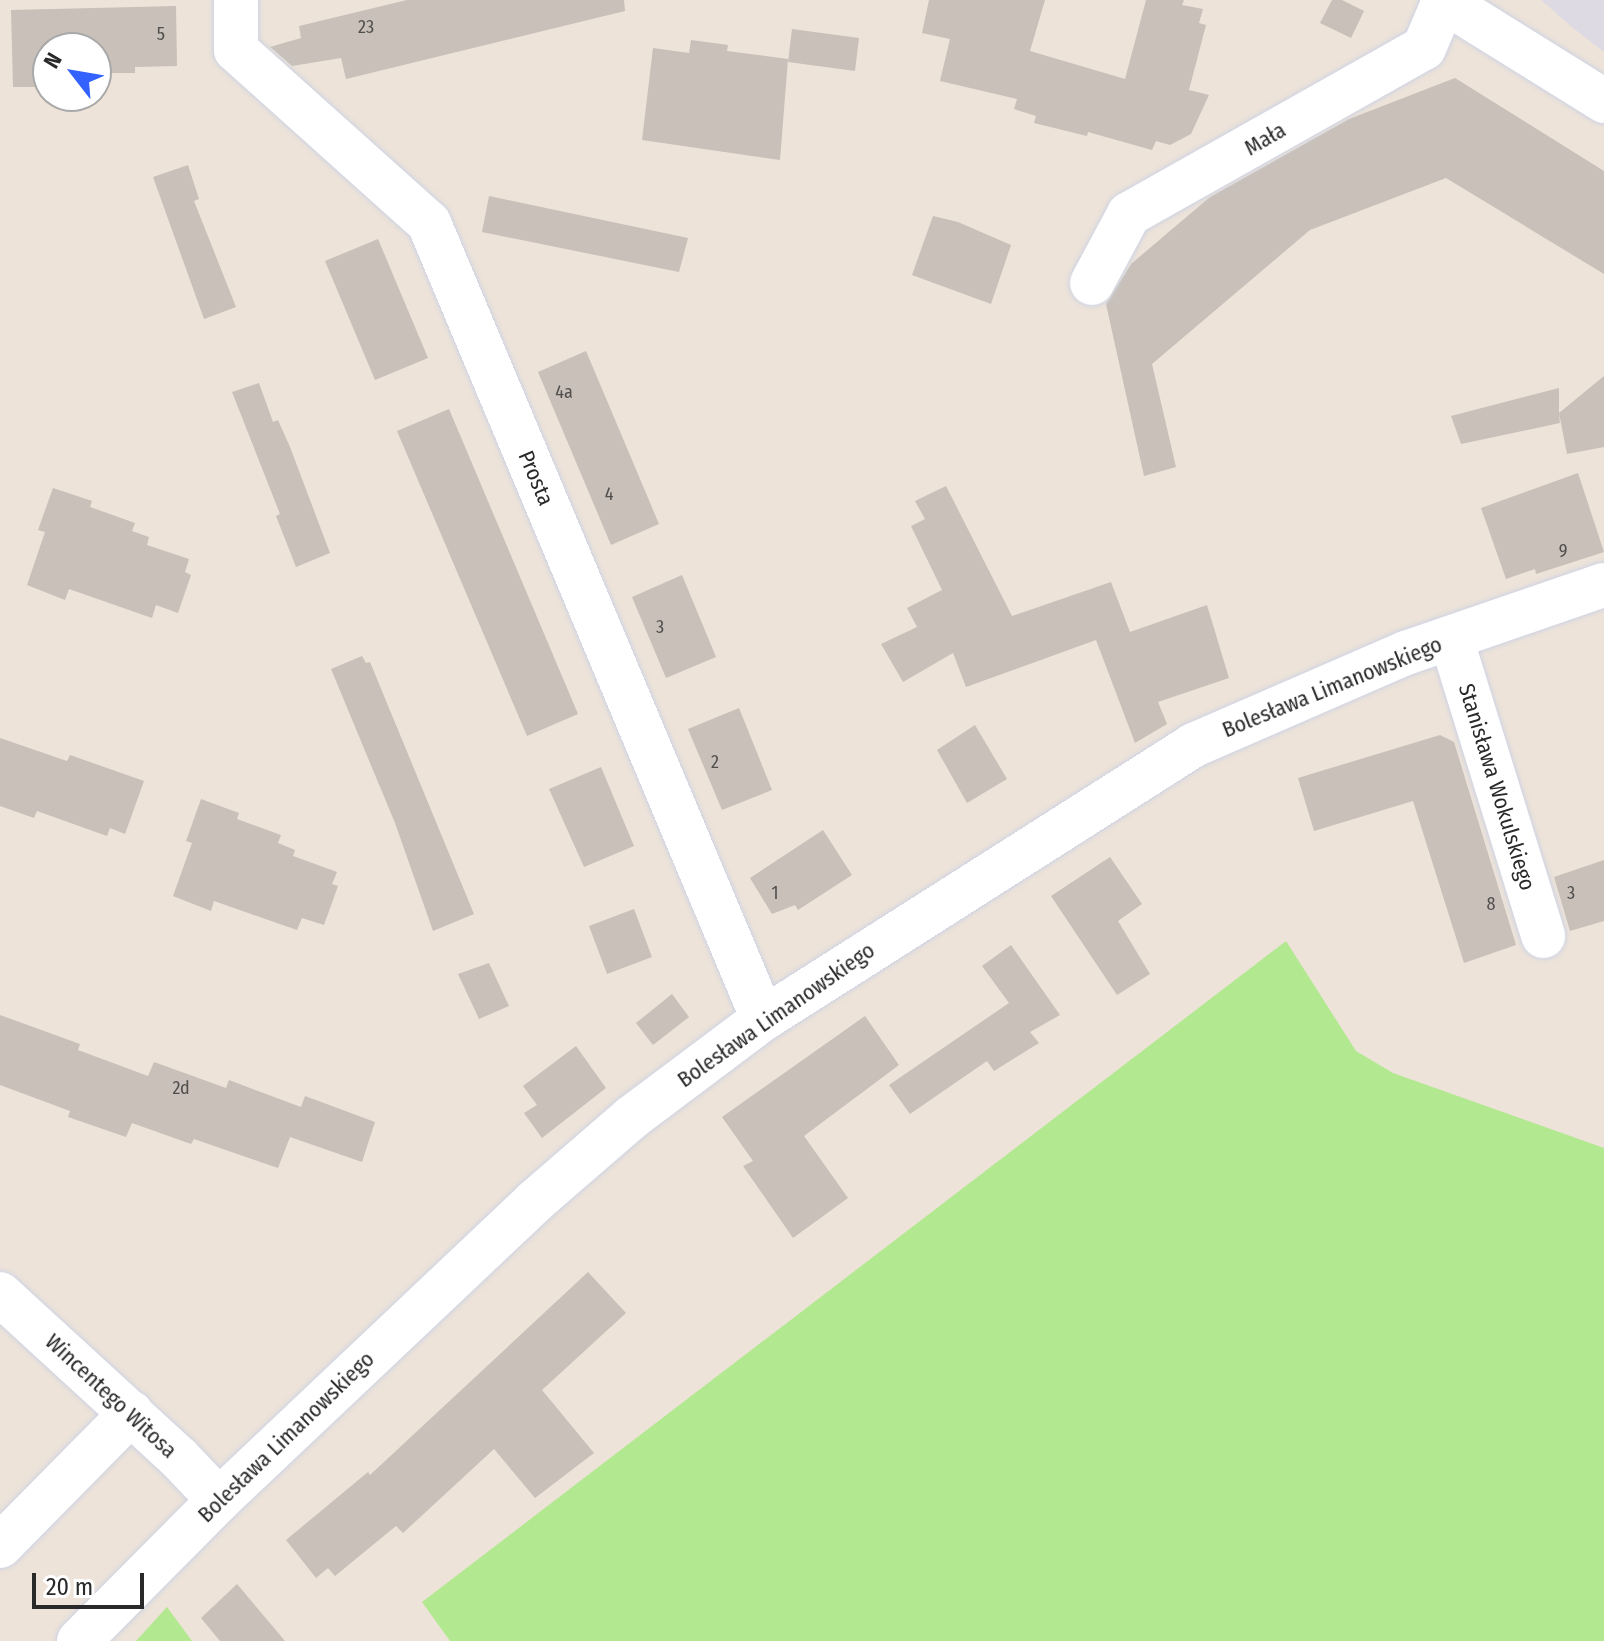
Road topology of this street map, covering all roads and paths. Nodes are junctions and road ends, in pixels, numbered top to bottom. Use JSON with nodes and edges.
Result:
{"nodes":[{"id":1,"x":236,"y":0,"type":"edge"},
{"id":2,"x":1443,"y":0,"type":"edge"},
{"id":3,"x":1604,"y":101,"type":"edge"},
{"id":4,"x":1092,"y":283,"type":"dead end"},
{"id":5,"x":1604,"y":585,"type":"edge"},
{"id":6,"x":1451,"y":638,"type":"junction"},
{"id":7,"x":1543,"y":936,"type":"dead end"},
{"id":8,"x":763,"y":1019,"type":"junction"},
{"id":9,"x":0,"y":1294,"type":"edge"},
{"id":10,"x":131,"y":1413,"type":"junction"},
{"id":11,"x":219,"y":1500,"type":"junction"},
{"id":12,"x":0,"y":1546,"type":"edge"},
{"id":13,"x":79,"y":1641,"type":"edge"}],
"edges":[{"from":1,"to":8,"type":"street","name":"Prosta"},
{"from":2,"to":3,"type":"street"},
{"from":2,"to":4,"type":"street","name":"Mała"},
{"from":5,"to":6,"type":"street","name":"Bolesława Limanowskiego"},
{"from":6,"to":7,"type":"street","name":"Stanisława Wokulskiego"},
{"from":6,"to":8,"type":"street","name":"Bolesława Limanowskiego"},
{"from":8,"to":11,"type":"street","name":"Bolesława Limanowskiego"},
{"from":9,"to":10,"type":"street","name":"Wincentego Witosa"},
{"from":10,"to":11,"type":"street","name":"Wincentego Witosa"},
{"from":10,"to":12,"type":"street"},
{"from":11,"to":13,"type":"street","name":"Bolesława Limanowskiego"}]}
